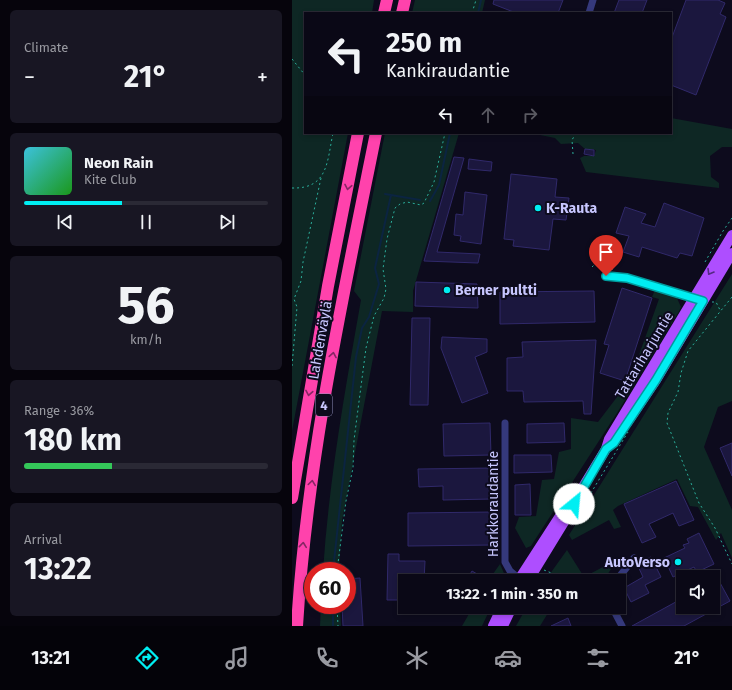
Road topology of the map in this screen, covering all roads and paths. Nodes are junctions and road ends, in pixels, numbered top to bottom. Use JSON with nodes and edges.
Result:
{"nodes":[{"id":1,"x":387,"y":0,"type":"edge"},
{"id":2,"x":405,"y":0,"type":"edge"},
{"id":3,"x":476,"y":0,"type":"edge"},
{"id":4,"x":593,"y":0,"type":"edge"},
{"id":5,"x":384,"y":12,"type":"edge"},
{"id":6,"x":402,"y":12,"type":"edge"},
{"id":7,"x":472,"y":12,"type":"edge"},
{"id":8,"x":589,"y":12,"type":"edge"},
{"id":9,"x":292,"y":59,"type":"edge"},
{"id":10,"x":304,"y":75,"type":"edge"},
{"id":11,"x":333,"y":134,"type":"edge"},
{"id":12,"x":358,"y":134,"type":"edge"},
{"id":13,"x":376,"y":134,"type":"edge"},
{"id":14,"x":445,"y":134,"type":"edge"},
{"id":15,"x":575,"y":134,"type":"edge"},
{"id":16,"x":573,"y":154,"type":"dead end"},
{"id":17,"x":321,"y":178,"type":"junction"},
{"id":18,"x":292,"y":188,"type":"edge"},
{"id":19,"x":732,"y":218,"type":"edge"},
{"id":20,"x":732,"y":235,"type":"edge"},
{"id":21,"x":732,"y":253,"type":"edge"},
{"id":22,"x":705,"y":264,"type":"dead end"},
{"id":23,"x":606,"y":276,"type":"dead end"},
{"id":24,"x":732,"y":296,"type":"edge"},
{"id":25,"x":703,"y":300,"type":"junction"},
{"id":26,"x":721,"y":311,"type":"junction"},
{"id":27,"x":292,"y":366,"type":"edge"},
{"id":28,"x":505,"y":423,"type":"dead end"},
{"id":29,"x":629,"y":429,"type":"dead end"},
{"id":30,"x":292,"y":498,"type":"edge"},
{"id":31,"x":581,"y":508,"type":"dead end"},
{"id":32,"x":634,"y":558,"type":"dead end"},
{"id":33,"x":338,"y":562,"type":"edge"},
{"id":34,"x":732,"y":564,"type":"edge"},
{"id":35,"x":546,"y":565,"type":"dead end"},
{"id":36,"x":515,"y":574,"type":"edge"},
{"id":37,"x":528,"y":574,"type":"edge"},
{"id":38,"x":553,"y":574,"type":"edge"},
{"id":39,"x":621,"y":574,"type":"edge"},
{"id":40,"x":337,"y":614,"type":"edge"},
{"id":41,"x":499,"y":614,"type":"edge"},
{"id":42,"x":509,"y":614,"type":"edge"},
{"id":43,"x":616,"y":614,"type":"edge"},
{"id":44,"x":297,"y":626,"type":"edge"},
{"id":45,"x":338,"y":626,"type":"edge"},
{"id":46,"x":493,"y":626,"type":"edge"},
{"id":47,"x":503,"y":626,"type":"edge"},
{"id":48,"x":622,"y":626,"type":"edge"}],
"edges":[{"from":1,"to":5,"type":"highway"},
{"from":2,"to":6,"type":"highway"},
{"from":3,"to":7,"type":"path"},
{"from":4,"to":8,"type":"street"},
{"from":9,"to":10,"type":"path"},
{"from":11,"to":17,"type":"path"},
{"from":12,"to":30,"type":"highway","name":"Lahdenväylä","number":"4","one_way":true},
{"from":44,"to":13,"type":"highway","name":"Lahdenväylä","number":"4","one_way":true},
{"from":14,"to":33,"type":"path"},
{"from":15,"to":16,"type":"path"},
{"from":17,"to":18,"type":"path"},
{"from":17,"to":27,"type":"path"},
{"from":19,"to":22,"type":"path"},
{"from":20,"to":25,"type":"main road","name":"Tattariharjuntie","one_way":true},
{"from":21,"to":25,"type":"main road","name":"Tattariharjuntie"},
{"from":23,"to":25,"type":"street"},
{"from":24,"to":26,"type":"path"},
{"from":25,"to":26,"type":"path"},
{"from":25,"to":37,"type":"main road","name":"Tattariharjuntie"},
{"from":26,"to":34,"type":"path"},
{"from":28,"to":36,"type":"street","name":"Harkkoraudantie"},
{"from":29,"to":31,"type":"path"},
{"from":32,"to":39,"type":"street"},
{"from":35,"to":38,"type":"path"},
{"from":40,"to":45,"type":"path"},
{"from":41,"to":46,"type":"main road"},
{"from":42,"to":47,"type":"main road"},
{"from":43,"to":48,"type":"street"}]}
